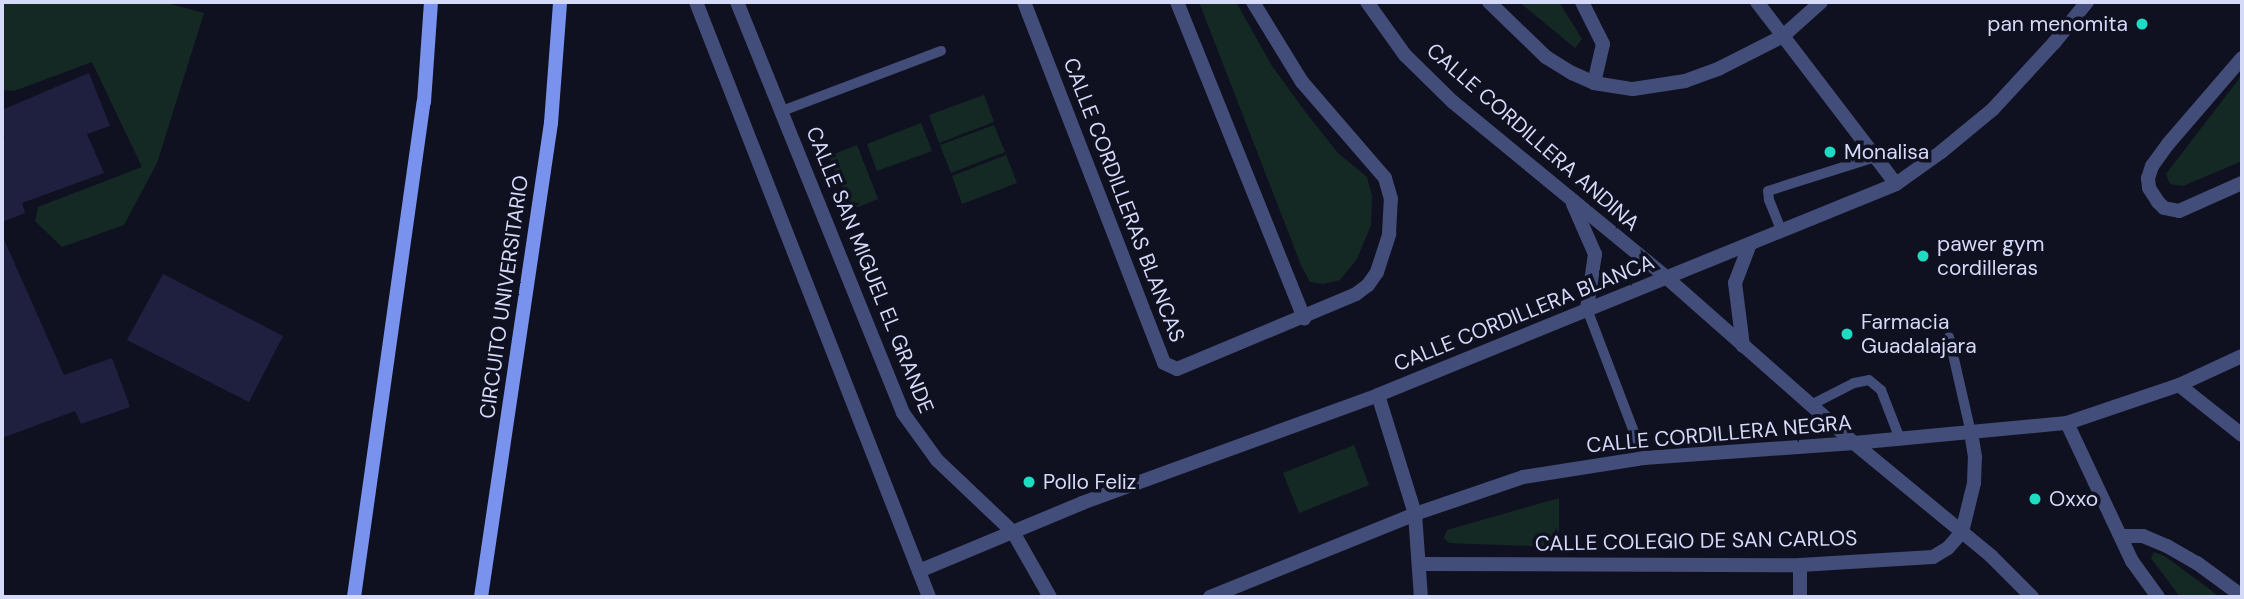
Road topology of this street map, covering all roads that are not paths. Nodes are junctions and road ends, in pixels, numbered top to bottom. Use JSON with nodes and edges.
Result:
{"nodes":[{"id":1,"x":431,"y":2,"type":"edge"},
{"id":2,"x":560,"y":2,"type":"edge"},
{"id":3,"x":696,"y":2,"type":"edge"},
{"id":4,"x":737,"y":2,"type":"edge"},
{"id":5,"x":1024,"y":2,"type":"edge"},
{"id":6,"x":1177,"y":2,"type":"edge"},
{"id":7,"x":1253,"y":2,"type":"edge"},
{"id":8,"x":1367,"y":2,"type":"edge"},
{"id":9,"x":1489,"y":2,"type":"edge"},
{"id":10,"x":1582,"y":2,"type":"edge"},
{"id":11,"x":1757,"y":2,"type":"edge"},
{"id":12,"x":1821,"y":2,"type":"edge"},
{"id":13,"x":2080,"y":4,"type":"edge"},
{"id":14,"x":1783,"y":36,"type":"junction"},
{"id":15,"x":941,"y":51,"type":"dead end"},
{"id":16,"x":2242,"y":58,"type":"edge"},
{"id":17,"x":1594,"y":83,"type":"junction"},
{"id":18,"x":782,"y":111,"type":"junction"},
{"id":19,"x":1875,"y":157,"type":"junction"},
{"id":20,"x":2242,"y":183,"type":"edge"},
{"id":21,"x":1896,"y":184,"type":"junction"},
{"id":22,"x":1571,"y":200,"type":"junction"},
{"id":23,"x":1782,"y":232,"type":"junction"},
{"id":24,"x":1750,"y":244,"type":"junction"},
{"id":25,"x":1667,"y":278,"type":"junction"},
{"id":26,"x":1587,"y":309,"type":"junction"},
{"id":27,"x":1304,"y":318,"type":"junction"},
{"id":28,"x":1949,"y":337,"type":"dead end"},
{"id":29,"x":1743,"y":346,"type":"junction"},
{"id":30,"x":2242,"y":356,"type":"edge"},
{"id":31,"x":2179,"y":385,"type":"junction"},
{"id":32,"x":1378,"y":395,"type":"junction"},
{"id":33,"x":1811,"y":405,"type":"junction"},
{"id":34,"x":2067,"y":423,"type":"junction"},
{"id":35,"x":1971,"y":433,"type":"junction"},
{"id":36,"x":2242,"y":435,"type":"edge"},
{"id":37,"x":1900,"y":439,"type":"junction"},
{"id":38,"x":1854,"y":443,"type":"junction"},
{"id":39,"x":1644,"y":458,"type":"junction"},
{"id":40,"x":1415,"y":514,"type":"junction"},
{"id":41,"x":1013,"y":532,"type":"junction"},
{"id":42,"x":1962,"y":532,"type":"junction"},
{"id":43,"x":2121,"y":536,"type":"junction"},
{"id":44,"x":1420,"y":564,"type":"junction"},
{"id":45,"x":1800,"y":565,"type":"junction"},
{"id":46,"x":919,"y":571,"type":"junction"},
{"id":47,"x":2242,"y":596,"type":"edge"},
{"id":48,"x":354,"y":597,"type":"edge"},
{"id":49,"x":481,"y":597,"type":"edge"},
{"id":50,"x":929,"y":597,"type":"edge"},
{"id":51,"x":1050,"y":597,"type":"edge"},
{"id":52,"x":1210,"y":597,"type":"edge"},
{"id":53,"x":1421,"y":597,"type":"edge"},
{"id":54,"x":1800,"y":597,"type":"edge"},
{"id":55,"x":2032,"y":597,"type":"edge"},
{"id":56,"x":2158,"y":597,"type":"edge"}],
"edges":[{"from":1,"to":48,"type":"main road"},
{"from":2,"to":49,"type":"main road","name":"CIRCUITO UNIVERSITARIO"},
{"from":3,"to":46,"type":"street"},
{"from":4,"to":18,"type":"street","name":"CALLE SAN MIGUEL EL GRANDE"},
{"from":5,"to":27,"type":"street","name":"CALLE CORDILLERAS BLANCAS"},
{"from":6,"to":27,"type":"street"},
{"from":7,"to":27,"type":"street","name":"CALLE CORDILLERAS BLANCAS"},
{"from":8,"to":22,"type":"street","name":"CALLE CORDILLERA ANDINA"},
{"from":9,"to":17,"type":"street"},
{"from":10,"to":17,"type":"street"},
{"from":11,"to":14,"type":"street"},
{"from":12,"to":14,"type":"street"},
{"from":13,"to":21,"type":"street","name":"CALLE CORDILLERA BLANCA"},
{"from":14,"to":17,"type":"street"},
{"from":14,"to":19,"type":"street"},
{"from":15,"to":18,"type":"lane"},
{"from":16,"to":20,"type":"street"},
{"from":18,"to":41,"type":"street","name":"CALLE SAN MIGUEL EL GRANDE"},
{"from":19,"to":21,"type":"street"},
{"from":19,"to":23,"type":"lane"},
{"from":21,"to":23,"type":"street","name":"CALLE CORDILLERA BLANCA"},
{"from":22,"to":25,"type":"street","name":"CALLE CORDILLERA ANDINA"},
{"from":22,"to":26,"type":"street"},
{"from":23,"to":24,"type":"street","name":"CALLE CORDILLERA BLANCA"},
{"from":24,"to":25,"type":"street","name":"CALLE CORDILLERA BLANCA"},
{"from":24,"to":29,"type":"street"},
{"from":25,"to":26,"type":"street","name":"CALLE CORDILLERA BLANCA"},
{"from":25,"to":29,"type":"street","name":"CALLE CORDILLERA ANDINA"},
{"from":26,"to":32,"type":"street","name":"CALLE CORDILLERA BLANCA"},
{"from":26,"to":39,"type":"lane"},
{"from":28,"to":35,"type":"lane"},
{"from":29,"to":33,"type":"street","name":"CALLE CORDILLERA ANDINA"},
{"from":30,"to":31,"type":"street","name":"CALLE CORDILLERA NEGRA"},
{"from":31,"to":34,"type":"street","name":"CALLE CORDILLERA NEGRA"},
{"from":31,"to":36,"type":"street"},
{"from":32,"to":40,"type":"street"},
{"from":32,"to":41,"type":"street","name":"CALLE CORDILLERA BLANCA"},
{"from":33,"to":37,"type":"lane"},
{"from":33,"to":38,"type":"street","name":"CALLE CORDILLERA ANDINA"},
{"from":34,"to":35,"type":"street","name":"CALLE CORDILLERA NEGRA"},
{"from":34,"to":43,"type":"street"},
{"from":35,"to":37,"type":"street","name":"CALLE CORDILLERA NEGRA"},
{"from":35,"to":42,"type":"street"},
{"from":37,"to":38,"type":"street","name":"CALLE CORDILLERA NEGRA"},
{"from":38,"to":39,"type":"street","name":"CALLE CORDILLERA NEGRA"},
{"from":38,"to":42,"type":"street","name":"CALLE CORDILLERA ANDINA"},
{"from":39,"to":40,"type":"street","name":"CALLE CORDILLERA NEGRA"},
{"from":40,"to":44,"type":"street"},
{"from":40,"to":52,"type":"street","name":"CALLE CORDILLERA NEGRA"},
{"from":41,"to":46,"type":"street","name":"CALLE CORDILLERA BLANCA"},
{"from":41,"to":51,"type":"street","name":"CALLE SAN MIGUEL EL GRANDE"},
{"from":42,"to":45,"type":"street","name":"CALLE COLEGIO DE SAN CARLOS"},
{"from":42,"to":55,"type":"street","name":"CALLE CORDILLERA ANDINA"},
{"from":43,"to":47,"type":"street"},
{"from":43,"to":56,"type":"street"},
{"from":44,"to":45,"type":"street","name":"CALLE COLEGIO DE SAN CARLOS"},
{"from":44,"to":53,"type":"street"},
{"from":45,"to":54,"type":"street"},
{"from":46,"to":50,"type":"street"}]}
